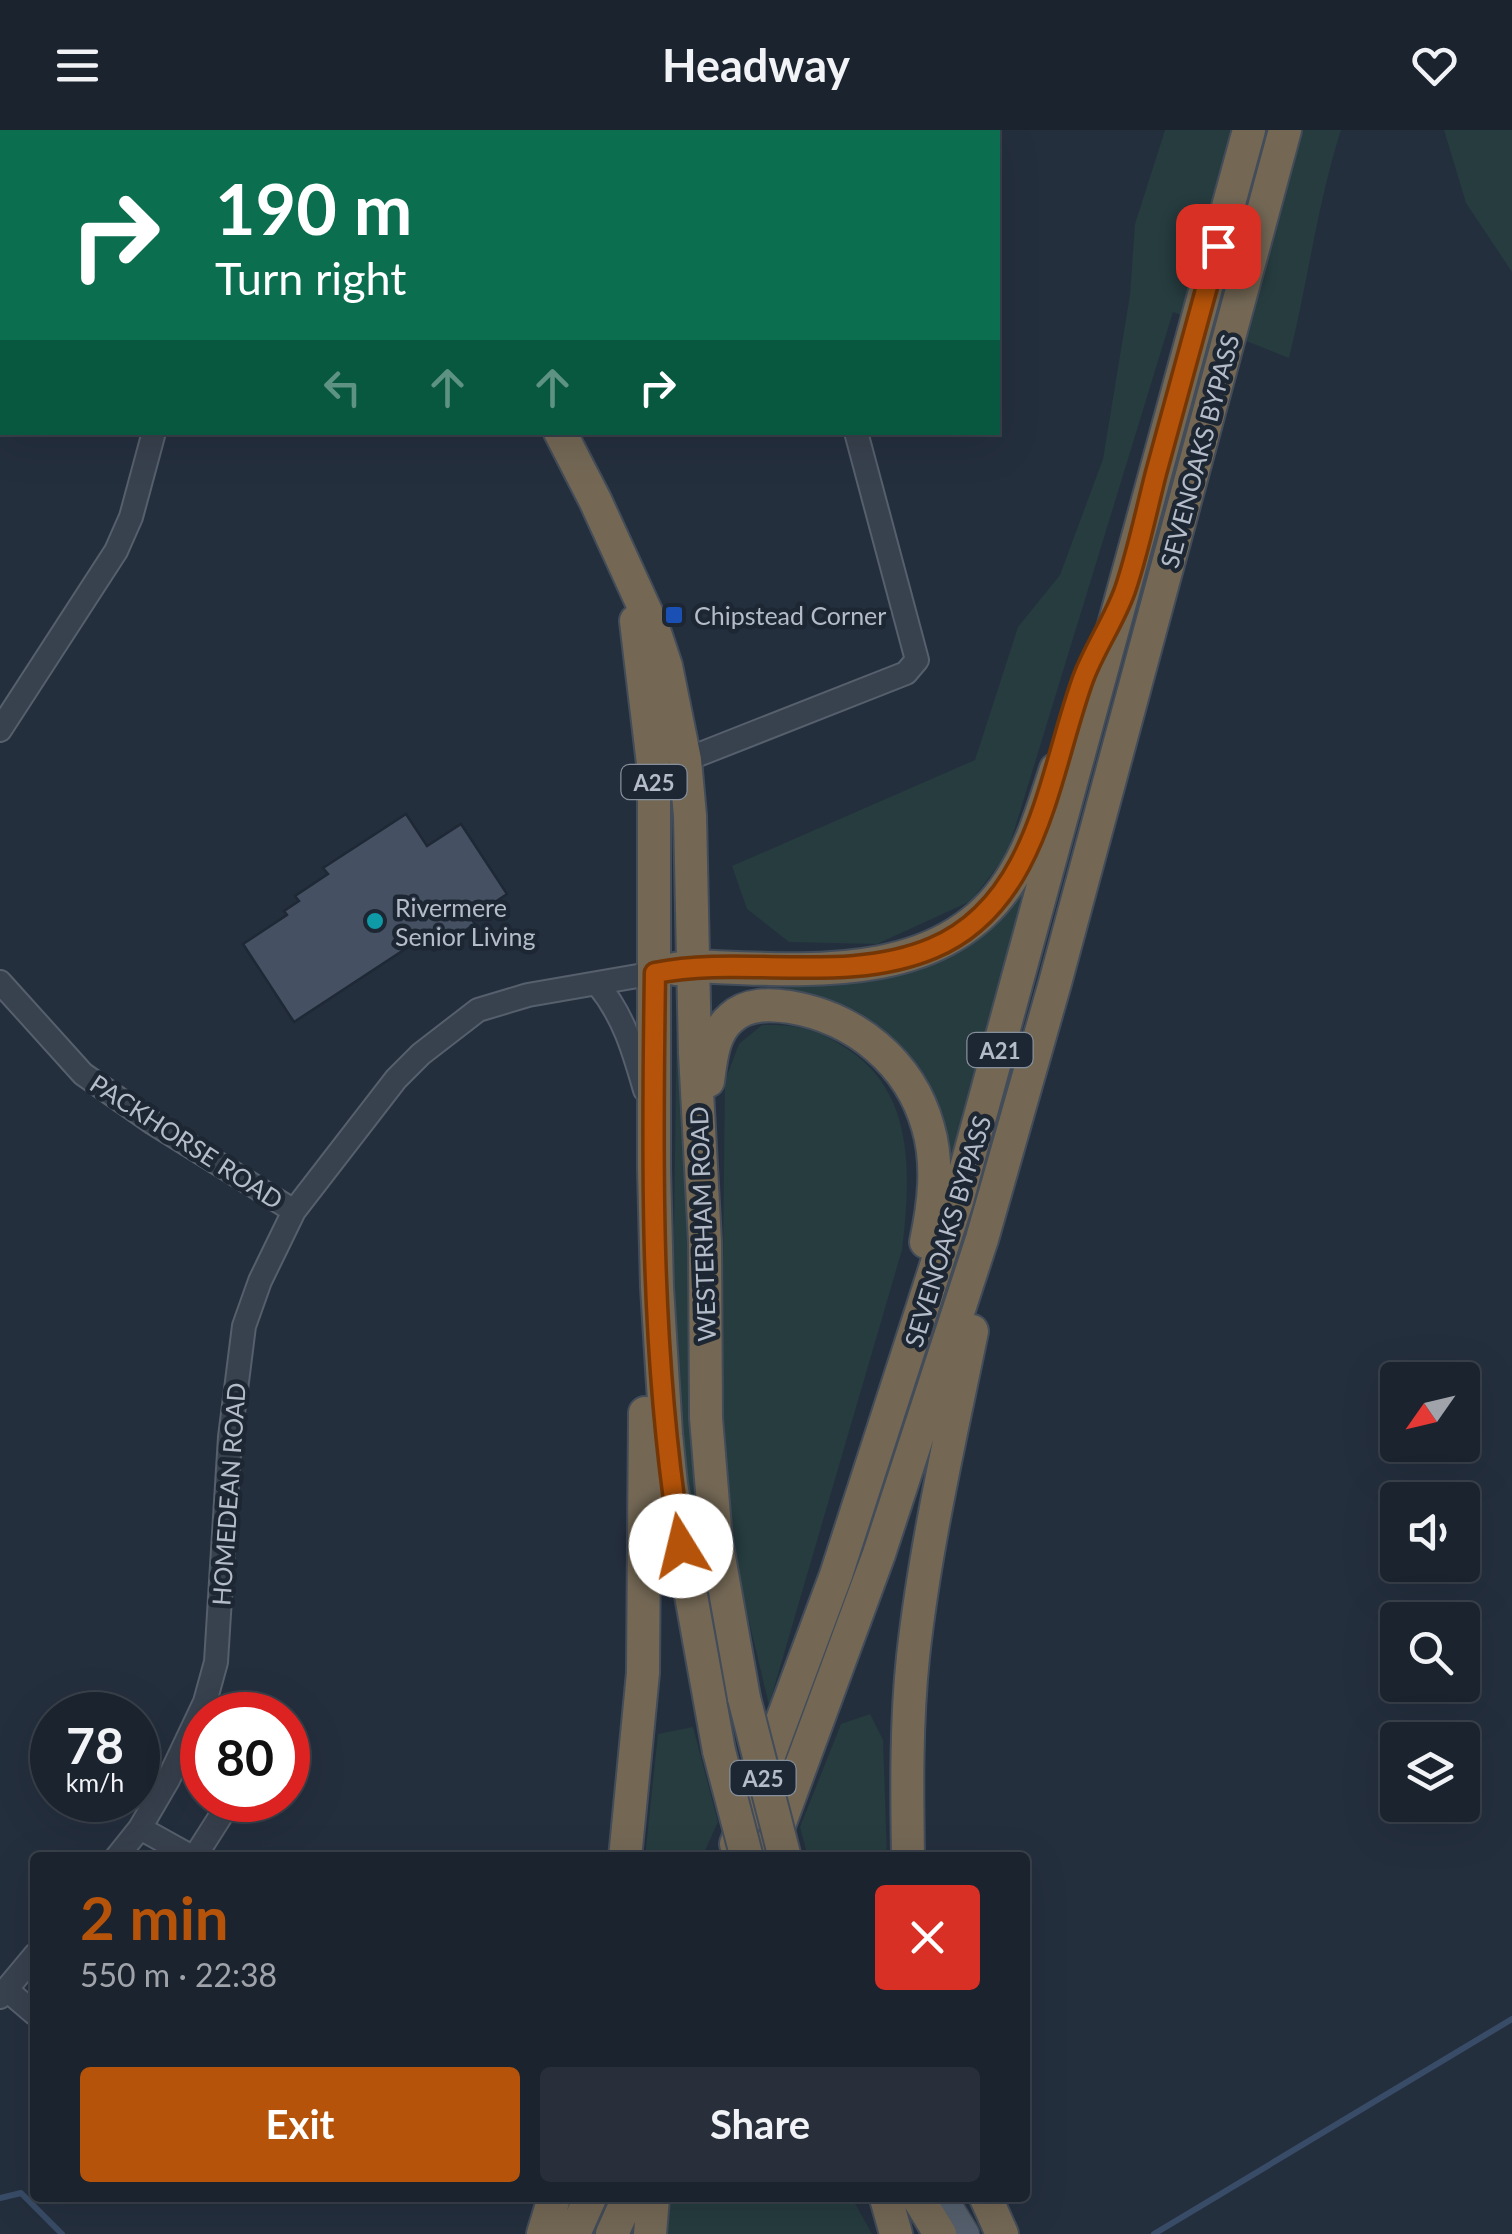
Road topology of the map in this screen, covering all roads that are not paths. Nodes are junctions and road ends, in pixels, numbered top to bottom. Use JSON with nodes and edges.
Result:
{"nodes":[{"id":1,"x":1250,"y":130,"type":"edge"},
{"id":2,"x":1285,"y":130,"type":"edge"},
{"id":3,"x":153,"y":435,"type":"edge"},
{"id":4,"x":562,"y":435,"type":"edge"},
{"id":5,"x":857,"y":435,"type":"edge"},
{"id":6,"x":1124,"y":593,"type":"junction"},
{"id":7,"x":0,"y":730,"type":"edge"},
{"id":8,"x":670,"y":766,"type":"junction"},
{"id":9,"x":692,"y":966,"type":"junction"},
{"id":10,"x":655,"y":973,"type":"junction"},
{"id":11,"x":0,"y":982,"type":"edge"},
{"id":12,"x":598,"y":985,"type":"junction"},
{"id":13,"x":653,"y":1121,"type":"junction"},
{"id":14,"x":700,"y":1135,"type":"junction"},
{"id":15,"x":1008,"y":1150,"type":"junction"},
{"id":16,"x":294,"y":1211,"type":"junction"},
{"id":17,"x":656,"y":1287,"type":"junction"},
{"id":18,"x":860,"y":1503,"type":"junction"},
{"id":19,"x":216,"y":1822,"type":"edge"},
{"id":20,"x":140,"y":1828,"type":"junction"},
{"id":21,"x":121,"y":1852,"type":"edge"},
{"id":22,"x":183,"y":1852,"type":"edge"},
{"id":23,"x":198,"y":1852,"type":"edge"},
{"id":24,"x":626,"y":1852,"type":"edge"},
{"id":25,"x":733,"y":1852,"type":"edge"},
{"id":26,"x":744,"y":1852,"type":"edge"},
{"id":27,"x":769,"y":1852,"type":"edge"},
{"id":28,"x":783,"y":1852,"type":"edge"},
{"id":29,"x":908,"y":1852,"type":"edge"},
{"id":30,"x":30,"y":1961,"type":"edge"},
{"id":31,"x":3,"y":1993,"type":"edge"},
{"id":32,"x":30,"y":2011,"type":"edge"},
{"id":33,"x":553,"y":2202,"type":"edge"},
{"id":34,"x":588,"y":2202,"type":"edge"},
{"id":35,"x":626,"y":2202,"type":"edge"},
{"id":36,"x":654,"y":2202,"type":"edge"},
{"id":37,"x":887,"y":2202,"type":"edge"},
{"id":38,"x":888,"y":2202,"type":"edge"},
{"id":39,"x":920,"y":2202,"type":"edge"},
{"id":40,"x":945,"y":2202,"type":"edge"},
{"id":41,"x":988,"y":2202,"type":"edge"},
{"id":42,"x":543,"y":2234,"type":"edge"},
{"id":43,"x":574,"y":2234,"type":"edge"},
{"id":44,"x":612,"y":2234,"type":"edge"},
{"id":45,"x":650,"y":2234,"type":"edge"},
{"id":46,"x":896,"y":2234,"type":"edge"},
{"id":47,"x":906,"y":2234,"type":"edge"},
{"id":48,"x":940,"y":2234,"type":"edge"},
{"id":49,"x":965,"y":2234,"type":"edge"},
{"id":50,"x":1002,"y":2234,"type":"edge"}],
"edges":[{"from":1,"to":6,"type":"highway","name":"SEVENOAKS BYPASS","number":"A21"},
{"from":2,"to":15,"type":"highway","name":"SEVENOAKS BYPASS","number":"A21"},
{"from":3,"to":7,"type":"street"},
{"from":4,"to":8,"type":"highway","name":"WESTERHAM ROAD","number":"A25"},
{"from":5,"to":8,"type":"street"},
{"from":6,"to":9,"type":"highway"},
{"from":6,"to":18,"type":"highway","name":"SEVENOAKS BYPASS","number":"A21"},
{"from":8,"to":9,"type":"highway","name":"WESTERHAM ROAD","number":"A25"},
{"from":8,"to":10,"type":"highway","name":"WESTERHAM ROAD","number":"A25"},
{"from":9,"to":10,"type":"highway"},
{"from":9,"to":14,"type":"highway","name":"WESTERHAM ROAD","number":"A25"},
{"from":10,"to":12,"type":"street"},
{"from":10,"to":13,"type":"highway","name":"WESTERHAM ROAD","number":"A25"},
{"from":11,"to":16,"type":"street","name":"PACKHORSE ROAD"},
{"from":12,"to":13,"type":"street"},
{"from":12,"to":16,"type":"street","name":"HOMEDEAN ROAD"},
{"from":13,"to":17,"type":"highway","name":"WESTERHAM ROAD","number":"A25"},
{"from":14,"to":18,"type":"highway"},
{"from":14,"to":28,"type":"highway","name":"WESTERHAM ROAD","number":"A25","bridge":true},
{"from":15,"to":27,"type":"highway","name":"SEVENOAKS BYPASS","number":"A21"},
{"from":15,"to":29,"type":"highway"},
{"from":16,"to":20,"type":"street","name":"HOMEDEAN ROAD"},
{"from":17,"to":24,"type":"highway"},
{"from":17,"to":26,"type":"highway","name":"WESTERHAM ROAD","number":"A25","bridge":true},
{"from":18,"to":25,"type":"highway","name":"SEVENOAKS BYPASS","number":"A21"},
{"from":19,"to":23,"type":"street"},
{"from":20,"to":21,"type":"street","name":"HOMEDEAN ROAD"},
{"from":20,"to":22,"type":"street"},
{"from":30,"to":31,"type":"street"},
{"from":31,"to":32,"type":"street"},
{"from":33,"to":42,"type":"highway"},
{"from":34,"to":43,"type":"highway"},
{"from":35,"to":44,"type":"highway"},
{"from":36,"to":45,"type":"highway"},
{"from":37,"to":46,"type":"highway"},
{"from":38,"to":47,"type":"main road"},
{"from":39,"to":48,"type":"highway"},
{"from":40,"to":49,"type":"main road"},
{"from":41,"to":50,"type":"highway"}]}
